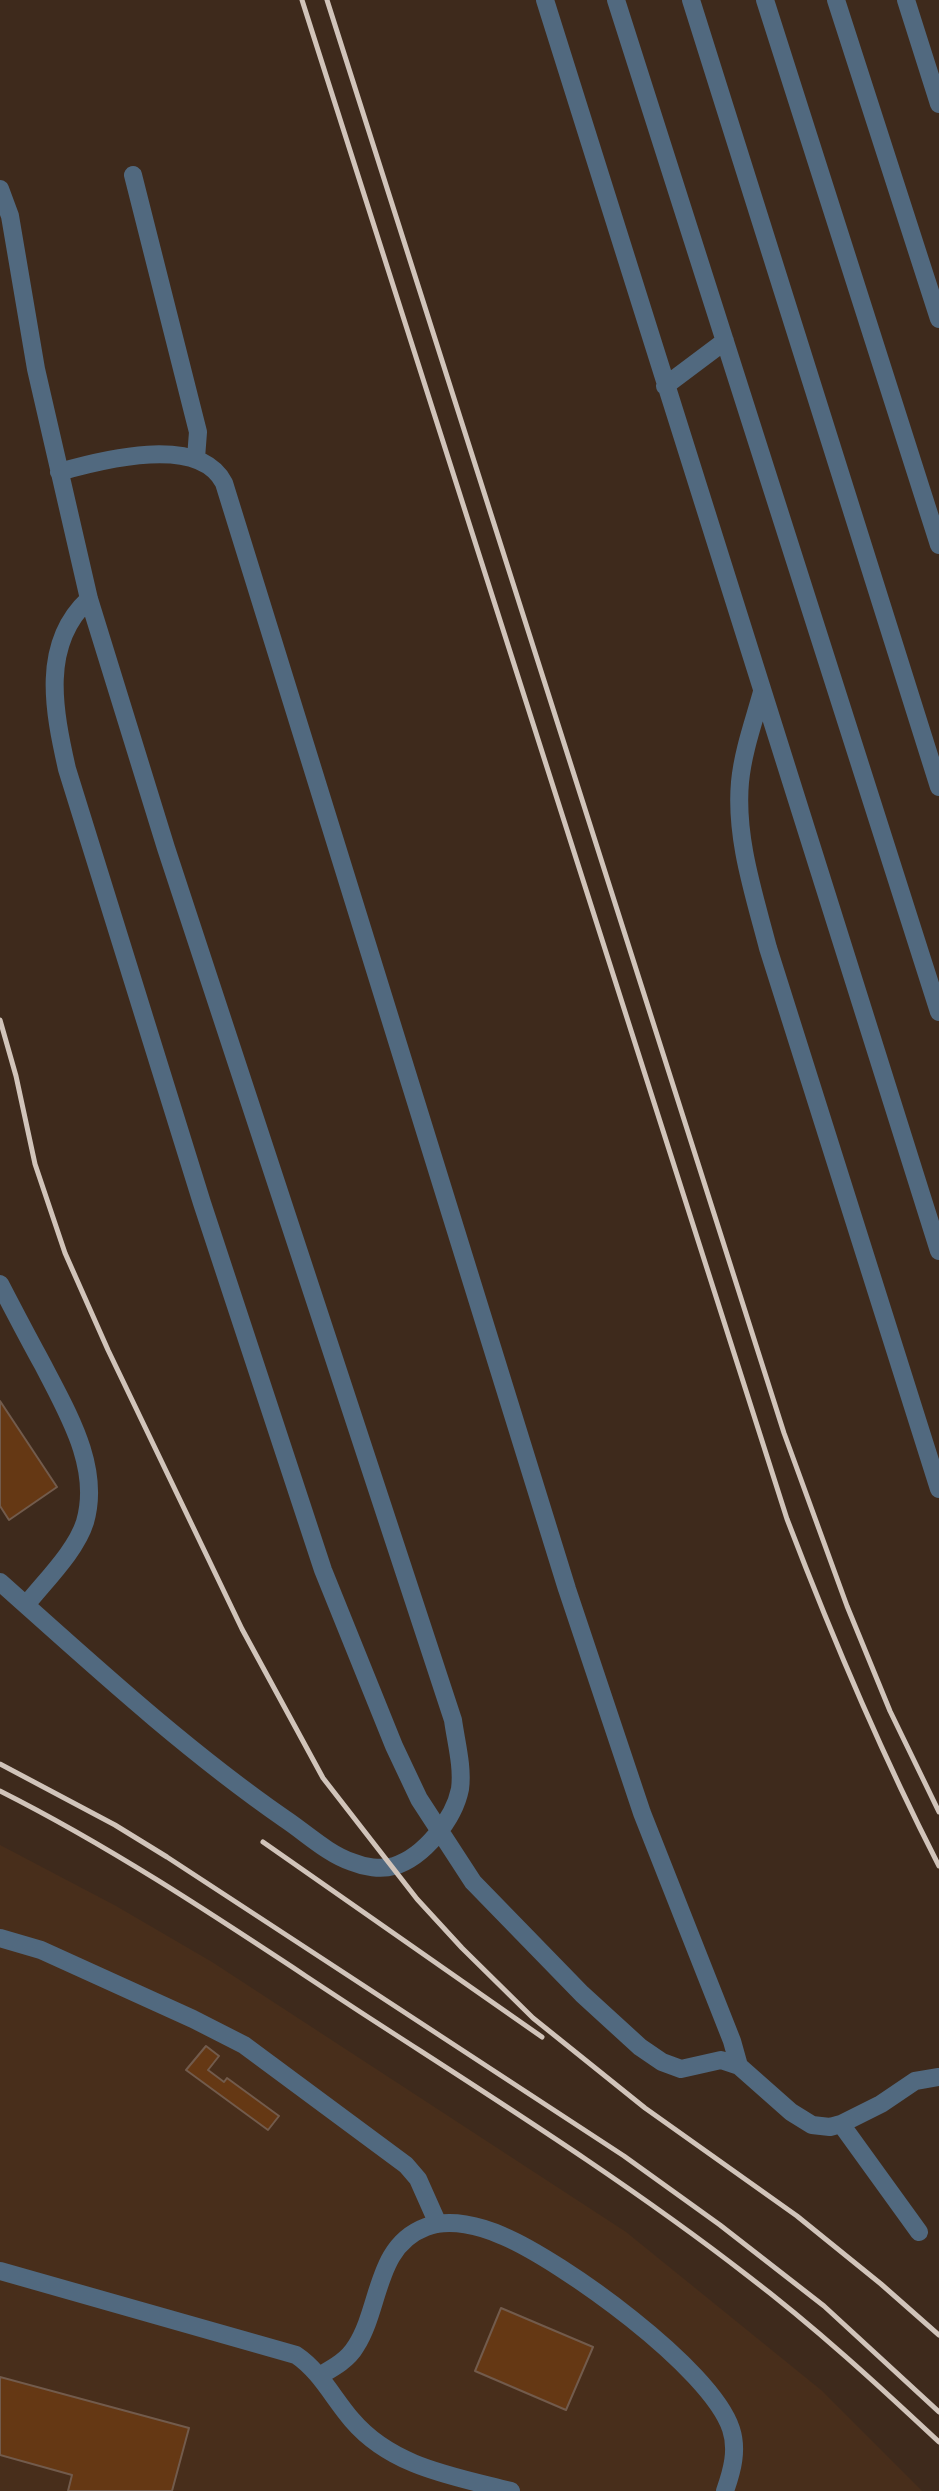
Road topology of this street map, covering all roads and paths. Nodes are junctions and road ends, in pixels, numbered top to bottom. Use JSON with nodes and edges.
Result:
{"nodes":[{"id":1,"x":545,"y":0,"type":"edge"},
{"id":2,"x":617,"y":0,"type":"edge"},
{"id":3,"x":691,"y":0,"type":"edge"},
{"id":4,"x":765,"y":0,"type":"edge"},
{"id":5,"x":836,"y":0,"type":"edge"},
{"id":6,"x":906,"y":0,"type":"edge"},
{"id":7,"x":939,"y":104,"type":"edge"},
{"id":8,"x":133,"y":175,"type":"dead end"},
{"id":9,"x":0,"y":189,"type":"edge"},
{"id":10,"x":939,"y":319,"type":"edge"},
{"id":11,"x":725,"y":341,"type":"junction"},
{"id":12,"x":665,"y":386,"type":"junction"},
{"id":13,"x":197,"y":458,"type":"junction"},
{"id":14,"x":59,"y":472,"type":"junction"},
{"id":15,"x":939,"y":545,"type":"edge"},
{"id":16,"x":89,"y":599,"type":"junction"},
{"id":17,"x":762,"y":692,"type":"junction"},
{"id":18,"x":939,"y":787,"type":"edge"},
{"id":19,"x":939,"y":1012,"type":"edge"},
{"id":20,"x":939,"y":1251,"type":"edge"},
{"id":21,"x":3,"y":1296,"type":"edge"},
{"id":22,"x":939,"y":1489,"type":"edge"},
{"id":23,"x":0,"y":1582,"type":"edge"},
{"id":24,"x":26,"y":1605,"type":"junction"},
{"id":25,"x":439,"y":1831,"type":"junction"},
{"id":26,"x":0,"y":1938,"type":"edge"},
{"id":27,"x":739,"y":2066,"type":"junction"},
{"id":28,"x":939,"y":2077,"type":"edge"},
{"id":29,"x":841,"y":2124,"type":"junction"},
{"id":30,"x":438,"y":2224,"type":"junction"},
{"id":31,"x":919,"y":2232,"type":"dead end"},
{"id":32,"x":0,"y":2271,"type":"edge"},
{"id":33,"x":319,"y":2376,"type":"junction"},
{"id":34,"x":511,"y":2491,"type":"edge"},
{"id":35,"x":724,"y":2491,"type":"edge"}],
"edges":[{"from":1,"to":12,"type":"lane"},
{"from":2,"to":11,"type":"lane"},
{"from":3,"to":18,"type":"lane"},
{"from":4,"to":15,"type":"lane"},
{"from":5,"to":10,"type":"lane"},
{"from":6,"to":7,"type":"lane"},
{"from":8,"to":13,"type":"lane"},
{"from":9,"to":14,"type":"lane"},
{"from":11,"to":12,"type":"lane"},
{"from":11,"to":19,"type":"lane"},
{"from":12,"to":17,"type":"lane"},
{"from":13,"to":14,"type":"lane"},
{"from":13,"to":27,"type":"lane"},
{"from":14,"to":16,"type":"lane"},
{"from":16,"to":25,"type":"lane"},
{"from":16,"to":25,"type":"lane"},
{"from":17,"to":20,"type":"lane"},
{"from":17,"to":22,"type":"lane"},
{"from":21,"to":24,"type":"lane"},
{"from":23,"to":24,"type":"lane"},
{"from":24,"to":25,"type":"lane"},
{"from":25,"to":27,"type":"lane"},
{"from":26,"to":30,"type":"lane"},
{"from":27,"to":29,"type":"lane"},
{"from":28,"to":29,"type":"lane"},
{"from":29,"to":31,"type":"lane"},
{"from":30,"to":33,"type":"lane"},
{"from":30,"to":35,"type":"lane"},
{"from":32,"to":33,"type":"lane"},
{"from":33,"to":34,"type":"lane"}]}
